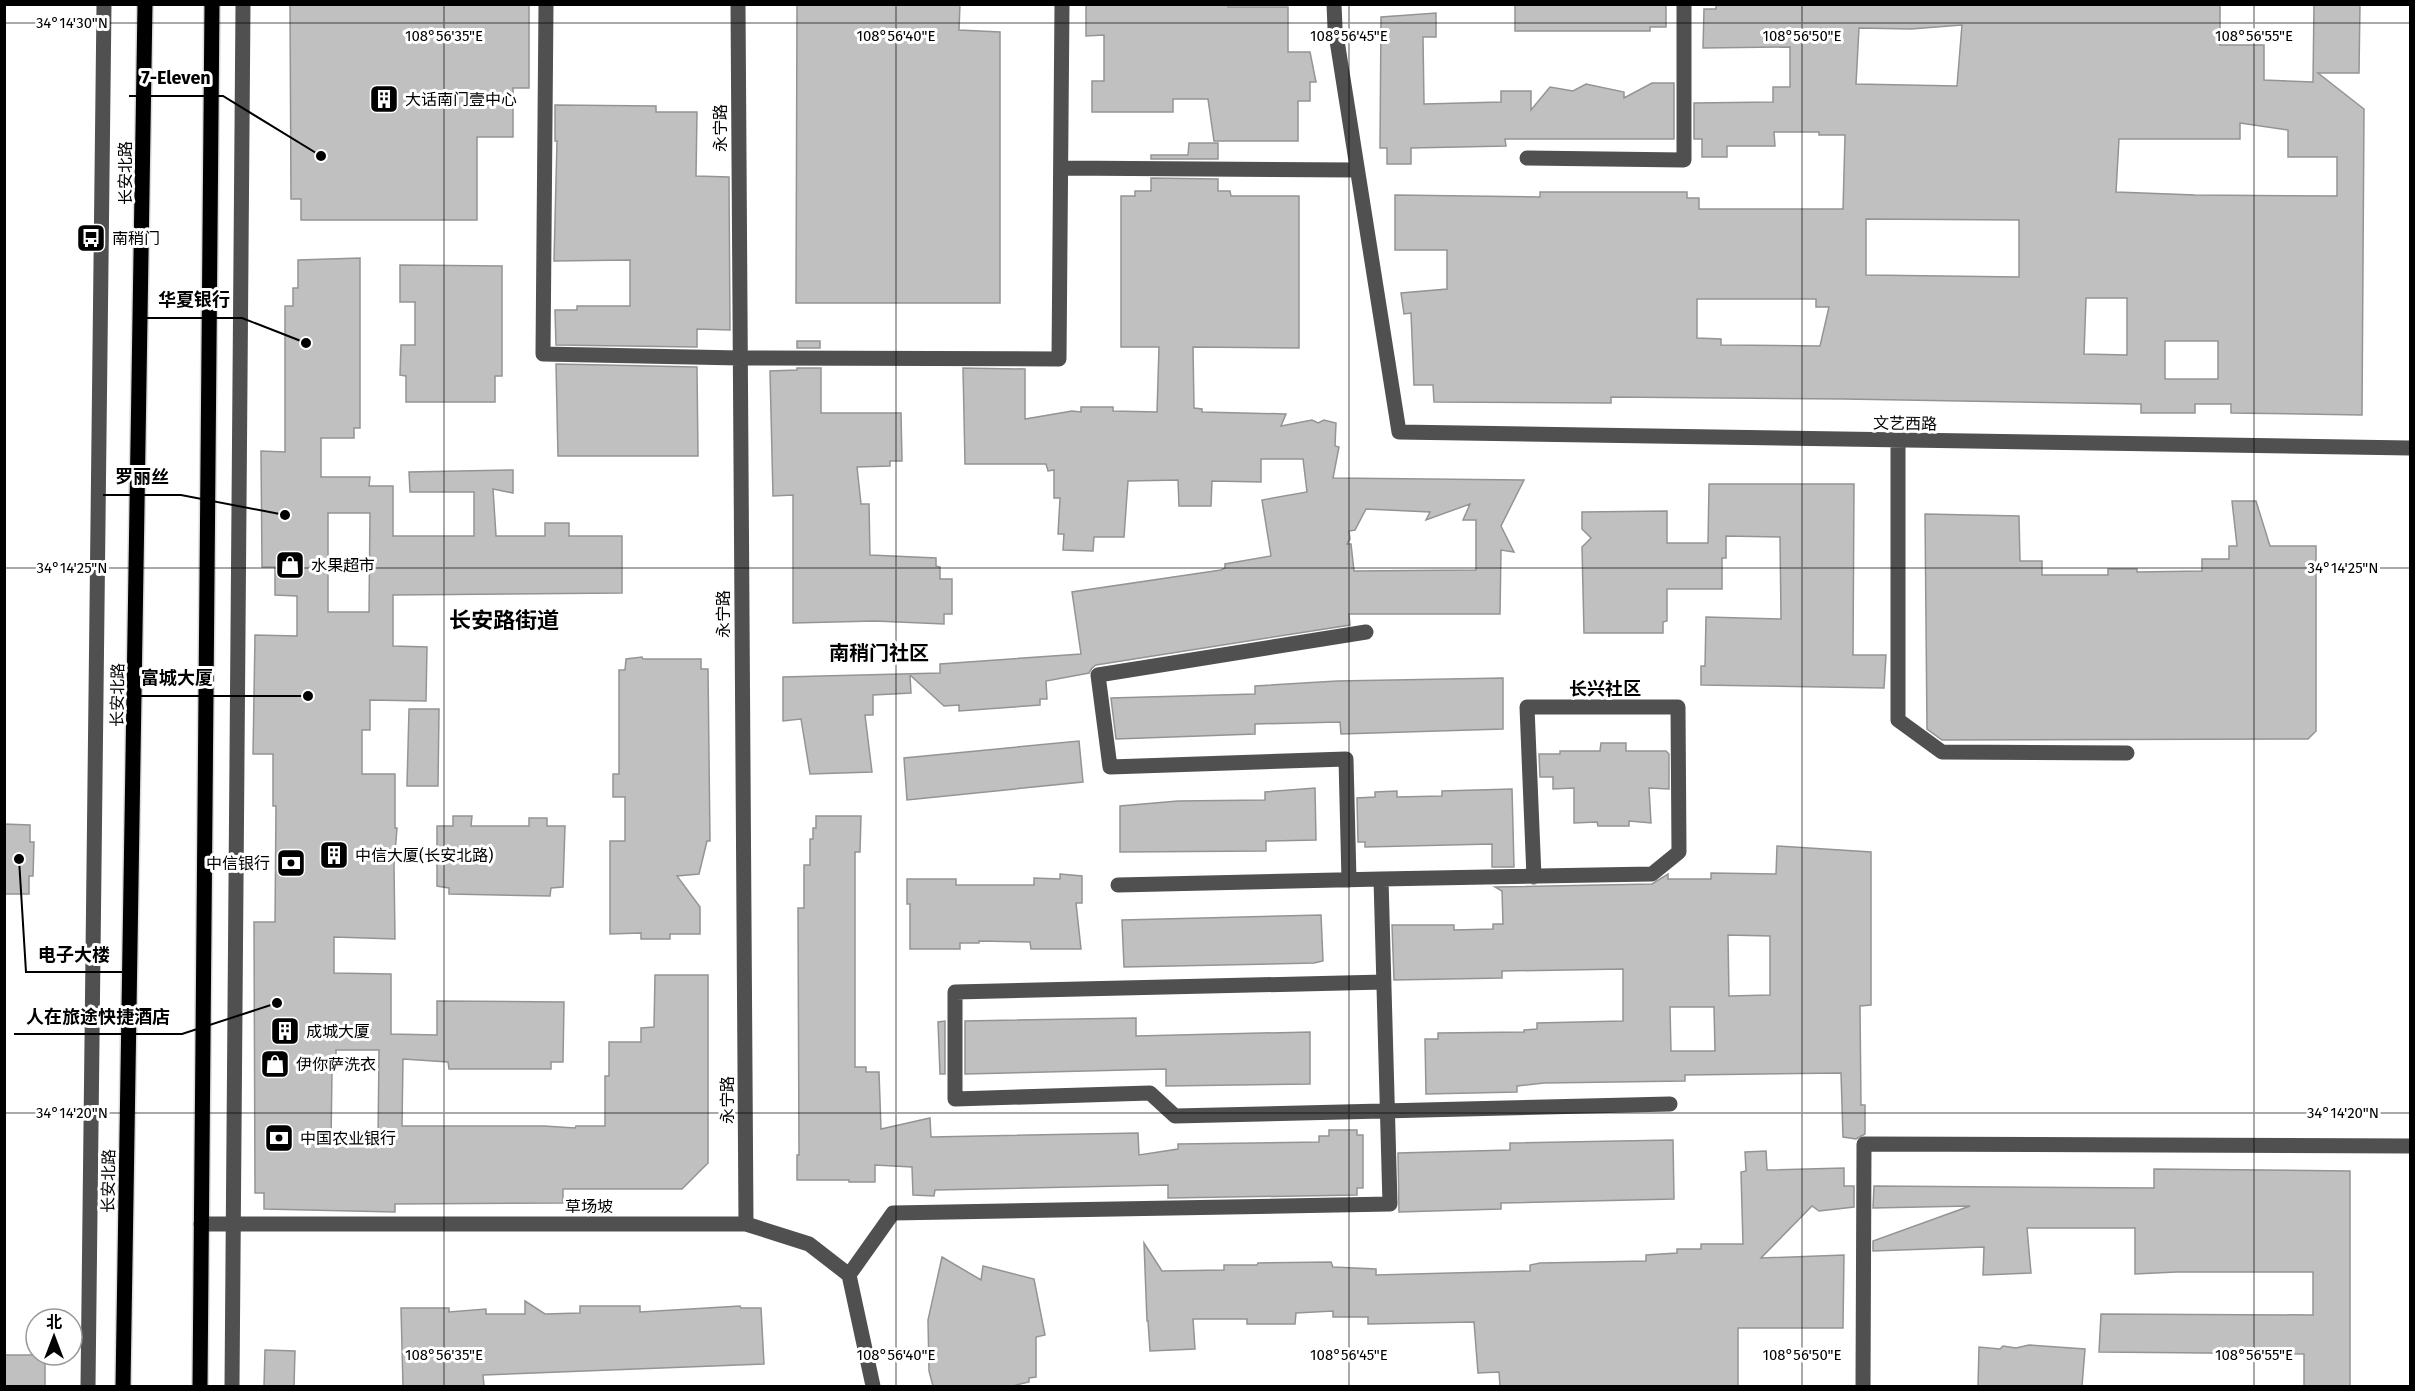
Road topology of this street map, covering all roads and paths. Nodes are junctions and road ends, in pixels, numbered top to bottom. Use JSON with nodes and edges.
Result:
{"nodes":[{"id":1,"x":104,"y":4,"type":"edge"},
{"id":2,"x":145,"y":4,"type":"edge"},
{"id":3,"x":212,"y":4,"type":"edge"},
{"id":4,"x":243,"y":4,"type":"edge"},
{"id":5,"x":546,"y":4,"type":"edge"},
{"id":6,"x":738,"y":4,"type":"edge"},
{"id":7,"x":1062,"y":4,"type":"edge"},
{"id":8,"x":1334,"y":4,"type":"edge"},
{"id":9,"x":1684,"y":4,"type":"edge"},
{"id":10,"x":1527,"y":158,"type":"dead end"},
{"id":11,"x":1061,"y":168,"type":"junction"},
{"id":12,"x":1357,"y":170,"type":"junction"},
{"id":13,"x":740,"y":358,"type":"junction"},
{"id":14,"x":1898,"y":441,"type":"junction"},
{"id":15,"x":2410,"y":448,"type":"edge"},
{"id":16,"x":1366,"y":632,"type":"dead end"},
{"id":17,"x":2127,"y":753,"type":"dead end"},
{"id":18,"x":1534,"y":877,"type":"junction"},
{"id":19,"x":1381,"y":879,"type":"junction"},
{"id":20,"x":1349,"y":880,"type":"junction"},
{"id":21,"x":1118,"y":885,"type":"dead end"},
{"id":22,"x":1384,"y":981,"type":"junction"},
{"id":23,"x":1670,"y":1104,"type":"dead end"},
{"id":24,"x":1387,"y":1111,"type":"junction"},
{"id":25,"x":2410,"y":1146,"type":"edge"},
{"id":26,"x":201,"y":1224,"type":"junction"},
{"id":27,"x":234,"y":1224,"type":"junction"},
{"id":28,"x":746,"y":1224,"type":"junction"},
{"id":29,"x":849,"y":1275,"type":"junction"},
{"id":30,"x":88,"y":1386,"type":"edge"},
{"id":31,"x":123,"y":1386,"type":"edge"},
{"id":32,"x":201,"y":1386,"type":"edge"},
{"id":33,"x":232,"y":1386,"type":"edge"},
{"id":34,"x":873,"y":1386,"type":"edge"},
{"id":35,"x":1863,"y":1386,"type":"edge"}],
"edges":[{"from":1,"to":30,"type":"street"},
{"from":2,"to":31,"type":"main road","name":"长安北路"},
{"from":3,"to":26,"type":"main road"},
{"from":4,"to":27,"type":"street"},
{"from":5,"to":13,"type":"street"},
{"from":6,"to":13,"type":"street","name":"永宁路"},
{"from":7,"to":11,"type":"street"},
{"from":8,"to":12,"type":"street"},
{"from":9,"to":10,"type":"street"},
{"from":11,"to":12,"type":"street"},
{"from":11,"to":13,"type":"street"},
{"from":12,"to":14,"type":"street","name":"文艺西路"},
{"from":13,"to":28,"type":"street","name":"永宁路"},
{"from":14,"to":15,"type":"street","name":"文艺西路"},
{"from":14,"to":17,"type":"street"},
{"from":16,"to":20,"type":"street"},
{"from":18,"to":18,"type":"street"},
{"from":18,"to":19,"type":"street"},
{"from":19,"to":20,"type":"street"},
{"from":19,"to":22,"type":"street"},
{"from":20,"to":21,"type":"street"},
{"from":22,"to":24,"type":"street"},
{"from":22,"to":24,"type":"street"},
{"from":23,"to":24,"type":"street"},
{"from":24,"to":29,"type":"street"},
{"from":25,"to":35,"type":"street"},
{"from":26,"to":27,"type":"street","name":"草场坡"},
{"from":26,"to":32,"type":"main road"},
{"from":27,"to":28,"type":"street","name":"草场坡"},
{"from":27,"to":33,"type":"street"},
{"from":28,"to":29,"type":"street","name":"草场坡"},
{"from":29,"to":34,"type":"street"}]}
